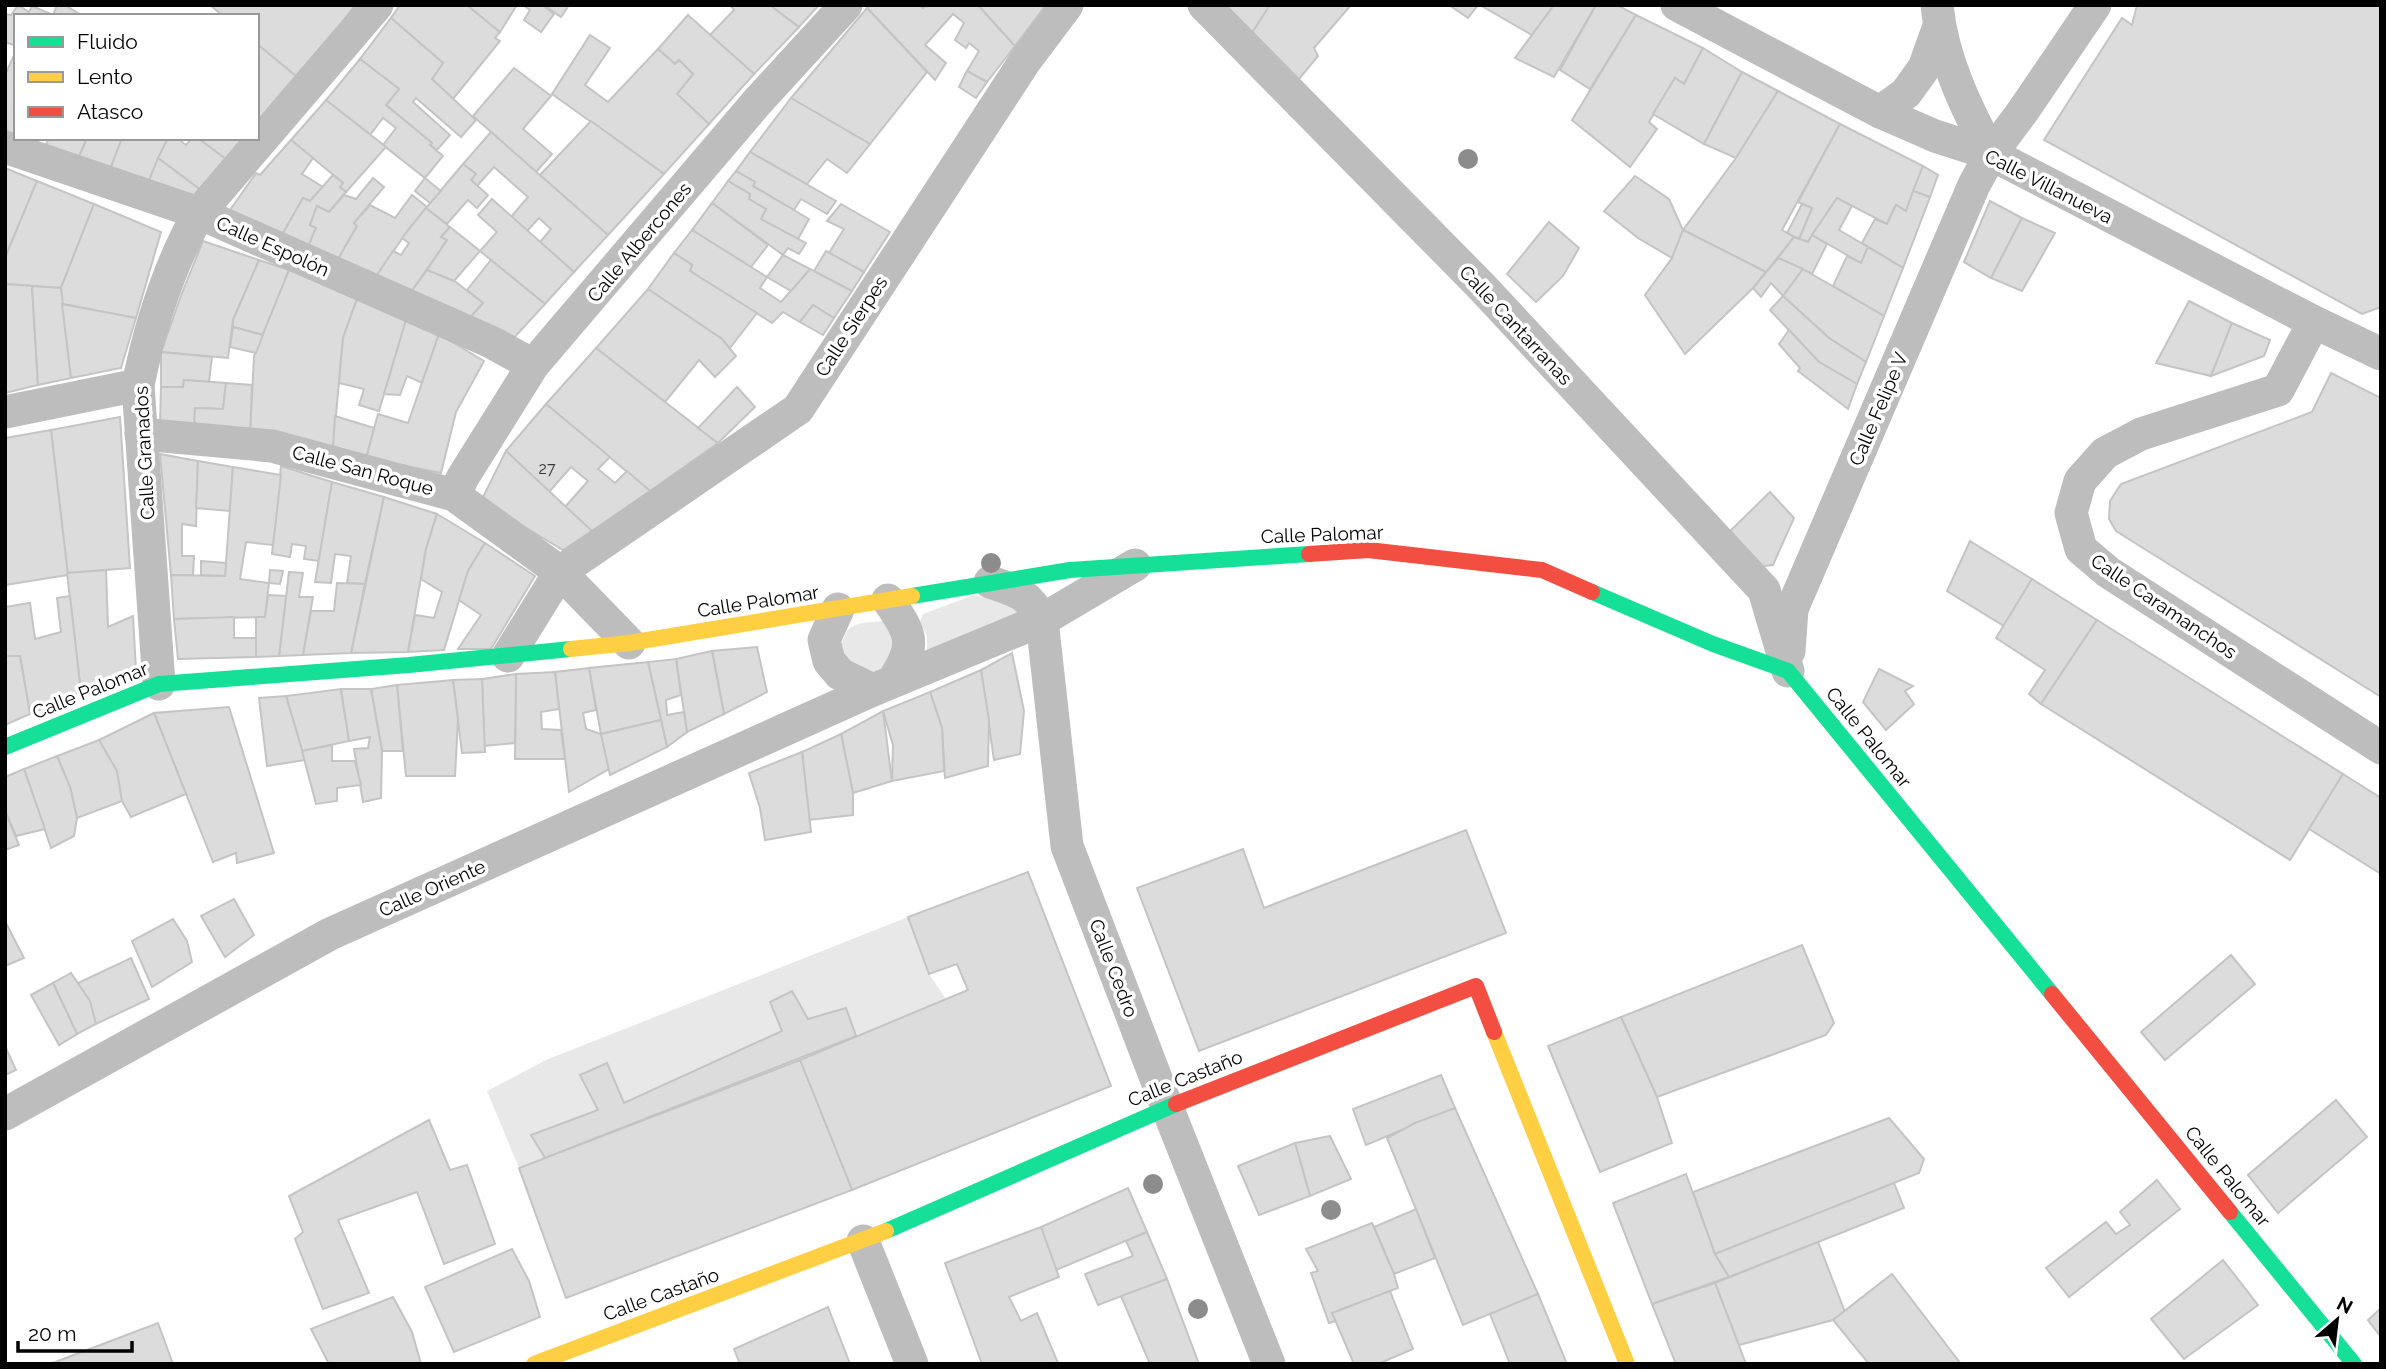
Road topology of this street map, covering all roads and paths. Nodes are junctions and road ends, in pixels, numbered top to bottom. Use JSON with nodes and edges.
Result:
{"nodes":[{"id":1,"x":377,"y":5,"type":"edge"},
{"id":2,"x":846,"y":5,"type":"edge"},
{"id":3,"x":1067,"y":5,"type":"edge"},
{"id":4,"x":1204,"y":5,"type":"edge"},
{"id":5,"x":1677,"y":5,"type":"edge"},
{"id":6,"x":2095,"y":5,"type":"edge"},
{"id":7,"x":1938,"y":16,"type":"edge"},
{"id":8,"x":1880,"y":111,"type":"junction"},
{"id":9,"x":5,"y":147,"type":"edge"},
{"id":10,"x":1991,"y":154,"type":"junction"},
{"id":11,"x":199,"y":214,"type":"junction"},
{"id":12,"x":2314,"y":322,"type":"junction"},
{"id":13,"x":2381,"y":354,"type":"edge"},
{"id":14,"x":533,"y":365,"type":"junction"},
{"id":15,"x":138,"y":385,"type":"junction"},
{"id":16,"x":5,"y":412,"type":"edge"},
{"id":17,"x":141,"y":434,"type":"junction"},
{"id":18,"x":454,"y":495,"type":"junction"},
{"id":19,"x":1135,"y":565,"type":"junction"},
{"id":20,"x":560,"y":572,"type":"junction"},
{"id":21,"x":990,"y":582,"type":"junction"},
{"id":22,"x":888,"y":600,"type":"junction"},
{"id":23,"x":838,"y":609,"type":"junction"},
{"id":24,"x":1042,"y":620,"type":"junction"},
{"id":25,"x":629,"y":643,"type":"junction"},
{"id":26,"x":508,"y":656,"type":"junction"},
{"id":27,"x":1788,"y":671,"type":"junction"},
{"id":28,"x":159,"y":684,"type":"junction"},
{"id":29,"x":883,"y":685,"type":"junction"},
{"id":30,"x":5,"y":747,"type":"edge"},
{"id":31,"x":2381,"y":748,"type":"edge"},
{"id":32,"x":1167,"y":1107,"type":"junction"},
{"id":33,"x":5,"y":1114,"type":"edge"},
{"id":34,"x":863,"y":1241,"type":"junction"},
{"id":35,"x":550,"y":1361,"type":"edge"},
{"id":36,"x":912,"y":1364,"type":"edge"},
{"id":37,"x":1269,"y":1364,"type":"edge"},
{"id":38,"x":1627,"y":1364,"type":"edge"},
{"id":39,"x":2354,"y":1364,"type":"edge"}],
"edges":[{"from":1,"to":11,"type":"street","name":"Calle Granados"},
{"from":2,"to":14,"type":"street","name":"Calle Albercones"},
{"from":3,"to":20,"type":"street","name":"Calle Sierpes"},
{"from":4,"to":27,"type":"street","name":"Calle Cantarranas"},
{"from":5,"to":8,"type":"street","name":"Calle Villanueva"},
{"from":6,"to":10,"type":"street","name":"Calle Felipe V"},
{"from":7,"to":8,"type":"street"},
{"from":7,"to":10,"type":"street"},
{"from":8,"to":10,"type":"street","name":"Calle Villanueva"},
{"from":9,"to":11,"type":"street","name":"Calle Espolón"},
{"from":10,"to":12,"type":"street","name":"Calle Villanueva"},
{"from":10,"to":27,"type":"street","name":"Calle Felipe V"},
{"from":11,"to":14,"type":"street","name":"Calle Espolón"},
{"from":11,"to":15,"type":"street","name":"Calle Granados"},
{"from":12,"to":13,"type":"street","name":"Calle Villanueva"},
{"from":12,"to":31,"type":"street","name":"Calle Caramanchos"},
{"from":14,"to":18,"type":"street","name":"Calle Albercones"},
{"from":15,"to":16,"type":"street"},
{"from":15,"to":17,"type":"street","name":"Calle Granados"},
{"from":17,"to":18,"type":"street","name":"Calle San Roque"},
{"from":17,"to":28,"type":"street","name":"Calle Granados"},
{"from":18,"to":20,"type":"street","name":"Calle San Roque"},
{"from":19,"to":21,"type":"street","name":"Calle Palomar"},
{"from":19,"to":24,"type":"street","name":"Calle Oriente"},
{"from":19,"to":27,"type":"street","name":"Calle Palomar"},
{"from":20,"to":25,"type":"street","name":"Calle San Roque"},
{"from":20,"to":26,"type":"street"},
{"from":21,"to":22,"type":"street","name":"Calle Palomar"},
{"from":21,"to":24,"type":"street"},
{"from":22,"to":23,"type":"street","name":"Calle Palomar"},
{"from":22,"to":29,"type":"street"},
{"from":23,"to":25,"type":"street","name":"Calle Palomar"},
{"from":23,"to":29,"type":"street"},
{"from":24,"to":29,"type":"street","name":"Calle Oriente"},
{"from":24,"to":32,"type":"street","name":"Calle Cedro"},
{"from":25,"to":26,"type":"street","name":"Calle Palomar"},
{"from":26,"to":28,"type":"street","name":"Calle Palomar"},
{"from":27,"to":39,"type":"street","name":"Calle Palomar"},
{"from":28,"to":30,"type":"street","name":"Calle Palomar"},
{"from":29,"to":33,"type":"street","name":"Calle Oriente"},
{"from":32,"to":34,"type":"street","name":"Calle Castaño"},
{"from":32,"to":37,"type":"street","name":"Calle Cedro"},
{"from":32,"to":38,"type":"street","name":"Calle Castaño"},
{"from":34,"to":35,"type":"street","name":"Calle Castaño"},
{"from":34,"to":36,"type":"street"}]}
